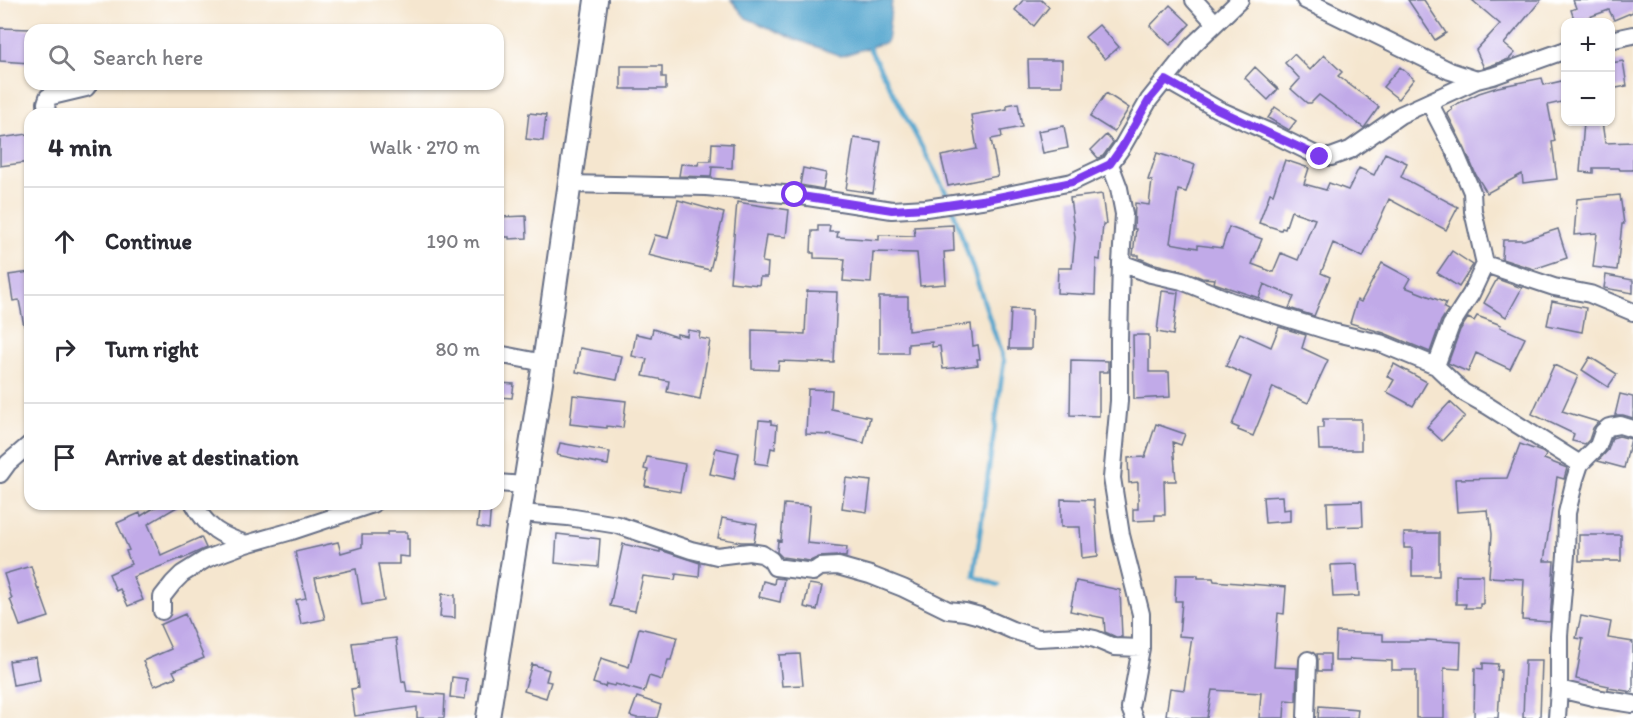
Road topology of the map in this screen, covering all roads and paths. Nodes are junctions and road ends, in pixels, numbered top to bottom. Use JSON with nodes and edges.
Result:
{"nodes":[{"id":1,"x":596,"y":0,"type":"edge"},
{"id":2,"x":1194,"y":0,"type":"edge"},
{"id":3,"x":1240,"y":0,"type":"edge"},
{"id":4,"x":1305,"y":0,"type":"edge"},
{"id":5,"x":1215,"y":23,"type":"junction"},
{"id":6,"x":1633,"y":35,"type":"edge"},
{"id":7,"x":1615,"y":39,"type":"edge"},
{"id":8,"x":1561,"y":52,"type":"edge"},
{"id":9,"x":1166,"y":80,"type":"junction"},
{"id":10,"x":1477,"y":80,"type":"junction"},
{"id":11,"x":76,"y":90,"type":"edge"},
{"id":12,"x":1429,"y":102,"type":"junction"},
{"id":13,"x":46,"y":108,"type":"edge"},
{"id":14,"x":1110,"y":164,"type":"junction"},
{"id":15,"x":569,"y":184,"type":"junction"},
{"id":16,"x":1120,"y":263,"type":"junction"},
{"id":17,"x":1485,"y":264,"type":"junction"},
{"id":18,"x":1633,"y":312,"type":"edge"},
{"id":19,"x":504,"y":355,"type":"edge"},
{"id":20,"x":544,"y":363,"type":"junction"},
{"id":21,"x":1436,"y":366,"type":"junction"},
{"id":22,"x":1633,"y":429,"type":"edge"},
{"id":23,"x":24,"y":449,"type":"edge"},
{"id":24,"x":1580,"y":464,"type":"junction"},
{"id":25,"x":0,"y":474,"type":"edge"},
{"id":26,"x":504,"y":483,"type":"edge"},
{"id":27,"x":525,"y":485,"type":"junction"},
{"id":28,"x":197,"y":510,"type":"edge"},
{"id":29,"x":355,"y":510,"type":"edge"},
{"id":30,"x":521,"y":513,"type":"junction"},
{"id":31,"x":246,"y":544,"type":"junction"},
{"id":32,"x":162,"y":611,"type":"dead end"},
{"id":33,"x":1141,"y":648,"type":"junction"},
{"id":34,"x":1308,"y":660,"type":"dead end"},
{"id":35,"x":1559,"y":689,"type":"junction"},
{"id":36,"x":1633,"y":704,"type":"edge"},
{"id":37,"x":1128,"y":715,"type":"edge"},
{"id":38,"x":488,"y":718,"type":"edge"},
{"id":39,"x":1306,"y":718,"type":"edge"},
{"id":40,"x":1557,"y":718,"type":"edge"}],
"edges":[{"from":1,"to":15,"type":"main road"},
{"from":2,"to":5,"type":"street"},
{"from":3,"to":5,"type":"street"},
{"from":4,"to":10,"type":"street"},
{"from":5,"to":9,"type":"street"},
{"from":6,"to":7,"type":"street"},
{"from":8,"to":10,"type":"street"},
{"from":9,"to":12,"type":"street"},
{"from":9,"to":14,"type":"street"},
{"from":10,"to":12,"type":"street"},
{"from":11,"to":13,"type":"street"},
{"from":12,"to":17,"type":"street"},
{"from":14,"to":15,"type":"street"},
{"from":14,"to":16,"type":"street"},
{"from":15,"to":20,"type":"main road"},
{"from":16,"to":21,"type":"street"},
{"from":16,"to":33,"type":"street"},
{"from":17,"to":18,"type":"street"},
{"from":17,"to":21,"type":"street"},
{"from":19,"to":20,"type":"street"},
{"from":20,"to":27,"type":"main road"},
{"from":21,"to":24,"type":"street"},
{"from":22,"to":24,"type":"street"},
{"from":23,"to":25,"type":"street"},
{"from":24,"to":35,"type":"street"},
{"from":26,"to":27,"type":"street"},
{"from":27,"to":30,"type":"main road"},
{"from":28,"to":31,"type":"street"},
{"from":29,"to":31,"type":"street"},
{"from":30,"to":33,"type":"street"},
{"from":30,"to":38,"type":"main road"},
{"from":31,"to":32,"type":"street"},
{"from":33,"to":37,"type":"street"},
{"from":34,"to":39,"type":"street"},
{"from":35,"to":36,"type":"street"},
{"from":35,"to":40,"type":"street"}]}
